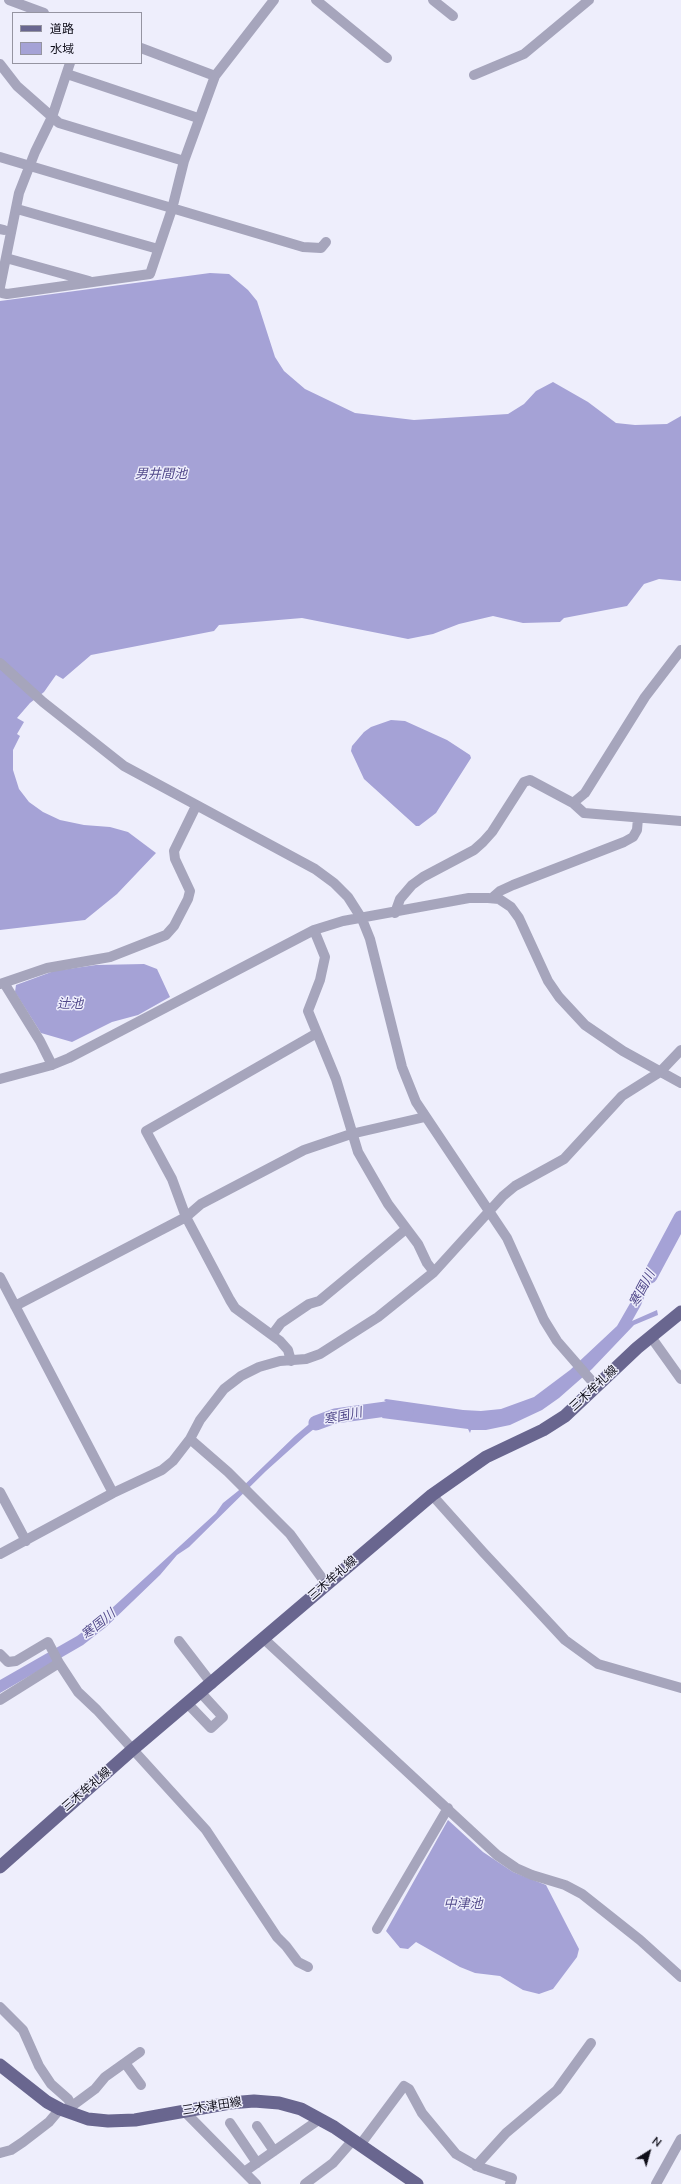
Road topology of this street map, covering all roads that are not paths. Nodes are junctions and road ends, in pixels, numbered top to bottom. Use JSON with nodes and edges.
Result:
{"nodes":[{"id":1,"x":9,"y":0,"type":"edge"},
{"id":2,"x":274,"y":0,"type":"edge"},
{"id":3,"x":316,"y":0,"type":"edge"},
{"id":4,"x":433,"y":0,"type":"edge"},
{"id":5,"x":589,"y":0,"type":"edge"},
{"id":6,"x":41,"y":12,"type":"edge"},
{"id":7,"x":453,"y":16,"type":"dead end"},
{"id":8,"x":142,"y":48,"type":"edge"},
{"id":9,"x":387,"y":58,"type":"dead end"},
{"id":10,"x":0,"y":64,"type":"edge"},
{"id":11,"x":70,"y":64,"type":"edge"},
{"id":12,"x":67,"y":74,"type":"junction"},
{"id":13,"x":474,"y":75,"type":"dead end"},
{"id":14,"x":215,"y":76,"type":"junction"},
{"id":15,"x":52,"y":117,"type":"junction"},
{"id":16,"x":198,"y":118,"type":"junction"},
{"id":17,"x":0,"y":157,"type":"edge"},
{"id":18,"x":184,"y":161,"type":"junction"},
{"id":19,"x":29,"y":166,"type":"junction"},
{"id":20,"x":17,"y":209,"type":"junction"},
{"id":21,"x":172,"y":209,"type":"junction"},
{"id":22,"x":326,"y":242,"type":"dead end"},
{"id":23,"x":158,"y":249,"type":"junction"},
{"id":24,"x":6,"y":258,"type":"junction"},
{"id":25,"x":94,"y":282,"type":"junction"},
{"id":26,"x":0,"y":288,"type":"edge"},
{"id":27,"x":681,"y":650,"type":"edge"},
{"id":28,"x":0,"y":663,"type":"edge"},
{"id":29,"x":573,"y":803,"type":"junction"},
{"id":30,"x":196,"y":806,"type":"junction"},
{"id":31,"x":638,"y":818,"type":"junction"},
{"id":32,"x":681,"y":821,"type":"edge"},
{"id":33,"x":492,"y":898,"type":"junction"},
{"id":34,"x":395,"y":913,"type":"junction"},
{"id":35,"x":362,"y":919,"type":"junction"},
{"id":36,"x":314,"y":930,"type":"junction"},
{"id":37,"x":2,"y":983,"type":"edge"},
{"id":38,"x":317,"y":1033,"type":"junction"},
{"id":39,"x":681,"y":1050,"type":"edge"},
{"id":40,"x":52,"y":1065,"type":"junction"},
{"id":41,"x":660,"y":1072,"type":"junction"},
{"id":42,"x":0,"y":1080,"type":"edge"},
{"id":43,"x":681,"y":1083,"type":"edge"},
{"id":44,"x":426,"y":1117,"type":"junction"},
{"id":45,"x":351,"y":1134,"type":"junction"},
{"id":46,"x":489,"y":1211,"type":"junction"},
{"id":47,"x":186,"y":1217,"type":"junction"},
{"id":48,"x":406,"y":1229,"type":"junction"},
{"id":49,"x":434,"y":1272,"type":"junction"},
{"id":50,"x":0,"y":1277,"type":"edge"},
{"id":51,"x":15,"y":1306,"type":"junction"},
{"id":52,"x":681,"y":1312,"type":"edge"},
{"id":53,"x":272,"y":1335,"type":"junction"},
{"id":54,"x":651,"y":1337,"type":"junction"},
{"id":55,"x":291,"y":1361,"type":"junction"},
{"id":56,"x":681,"y":1379,"type":"edge"},
{"id":57,"x":597,"y":1386,"type":"junction"},
{"id":58,"x":190,"y":1439,"type":"junction"},
{"id":59,"x":0,"y":1492,"type":"edge"},
{"id":60,"x":113,"y":1493,"type":"junction"},
{"id":61,"x":432,"y":1495,"type":"junction"},
{"id":62,"x":26,"y":1541,"type":"junction"},
{"id":63,"x":0,"y":1554,"type":"edge"},
{"id":64,"x":327,"y":1585,"type":"junction"},
{"id":65,"x":264,"y":1639,"type":"junction"},
{"id":66,"x":179,"y":1641,"type":"dead end"},
{"id":67,"x":0,"y":1654,"type":"edge"},
{"id":68,"x":59,"y":1664,"type":"junction"},
{"id":69,"x":212,"y":1684,"type":"junction"},
{"id":70,"x":681,"y":1688,"type":"edge"},
{"id":71,"x":201,"y":1693,"type":"junction"},
{"id":72,"x":0,"y":1700,"type":"edge"},
{"id":73,"x":188,"y":1704,"type":"junction"},
{"id":74,"x":132,"y":1750,"type":"junction"},
{"id":75,"x":448,"y":1808,"type":"junction"},
{"id":76,"x":0,"y":1866,"type":"edge"},
{"id":77,"x":377,"y":1929,"type":"dead end"},
{"id":78,"x":308,"y":1967,"type":"dead end"},
{"id":79,"x":681,"y":1977,"type":"edge"},
{"id":80,"x":0,"y":2007,"type":"edge"},
{"id":81,"x":591,"y":2043,"type":"dead end"},
{"id":82,"x":140,"y":2052,"type":"dead end"},
{"id":83,"x":125,"y":2062,"type":"junction"},
{"id":84,"x":0,"y":2065,"type":"edge"},
{"id":85,"x":140,"y":2085,"type":"dead end"},
{"id":86,"x":68,"y":2110,"type":"junction"},
{"id":87,"x":184,"y":2111,"type":"junction"},
{"id":88,"x":320,"y":2119,"type":"junction"},
{"id":89,"x":230,"y":2123,"type":"dead end"},
{"id":90,"x":257,"y":2126,"type":"dead end"},
{"id":91,"x":681,"y":2139,"type":"edge"},
{"id":92,"x":356,"y":2142,"type":"junction"},
{"id":93,"x":274,"y":2150,"type":"junction"},
{"id":94,"x":0,"y":2153,"type":"edge"},
{"id":95,"x":257,"y":2162,"type":"junction"},
{"id":96,"x":476,"y":2166,"type":"junction"},
{"id":97,"x":244,"y":2172,"type":"junction"},
{"id":98,"x":256,"y":2184,"type":"edge"},
{"id":99,"x":305,"y":2184,"type":"edge"},
{"id":100,"x":418,"y":2184,"type":"edge"},
{"id":101,"x":510,"y":2184,"type":"edge"},
{"id":102,"x":656,"y":2184,"type":"edge"}],
"edges":[{"from":1,"to":6,"type":"street"},
{"from":2,"to":14,"type":"street"},
{"from":3,"to":9,"type":"street"},
{"from":4,"to":7,"type":"street"},
{"from":5,"to":13,"type":"street"},
{"from":8,"to":14,"type":"street"},
{"from":10,"to":15,"type":"street"},
{"from":11,"to":12,"type":"street"},
{"from":12,"to":15,"type":"street"},
{"from":12,"to":16,"type":"street"},
{"from":14,"to":16,"type":"street"},
{"from":15,"to":18,"type":"street"},
{"from":15,"to":19,"type":"street"},
{"from":16,"to":18,"type":"street"},
{"from":17,"to":19,"type":"street"},
{"from":18,"to":21,"type":"street"},
{"from":19,"to":20,"type":"street"},
{"from":19,"to":21,"type":"street"},
{"from":20,"to":23,"type":"street"},
{"from":20,"to":24,"type":"street"},
{"from":21,"to":22,"type":"street"},
{"from":21,"to":23,"type":"street"},
{"from":23,"to":25,"type":"street"},
{"from":24,"to":25,"type":"street"},
{"from":24,"to":26,"type":"street"},
{"from":25,"to":26,"type":"street"},
{"from":27,"to":29,"type":"street"},
{"from":28,"to":30,"type":"street"},
{"from":29,"to":31,"type":"street"},
{"from":29,"to":34,"type":"street"},
{"from":30,"to":35,"type":"street"},
{"from":30,"to":37,"type":"street"},
{"from":31,"to":32,"type":"street"},
{"from":31,"to":33,"type":"street"},
{"from":33,"to":34,"type":"street"},
{"from":33,"to":41,"type":"street"},
{"from":34,"to":35,"type":"street"},
{"from":35,"to":36,"type":"street"},
{"from":35,"to":44,"type":"street"},
{"from":36,"to":38,"type":"street"},
{"from":36,"to":40,"type":"street"},
{"from":37,"to":40,"type":"street"},
{"from":38,"to":45,"type":"street"},
{"from":38,"to":47,"type":"street"},
{"from":39,"to":41,"type":"street"},
{"from":40,"to":42,"type":"street"},
{"from":41,"to":43,"type":"street"},
{"from":41,"to":46,"type":"street"},
{"from":44,"to":45,"type":"street"},
{"from":44,"to":46,"type":"street"},
{"from":45,"to":47,"type":"street"},
{"from":45,"to":48,"type":"street"},
{"from":46,"to":49,"type":"street"},
{"from":46,"to":57,"type":"street"},
{"from":47,"to":51,"type":"street"},
{"from":47,"to":53,"type":"street"},
{"from":48,"to":49,"type":"street"},
{"from":48,"to":53,"type":"street"},
{"from":49,"to":55,"type":"street"},
{"from":50,"to":51,"type":"street"},
{"from":51,"to":60,"type":"street"},
{"from":52,"to":54,"type":"main road","name":"三木牟礼線"},
{"from":53,"to":55,"type":"street"},
{"from":54,"to":56,"type":"street"},
{"from":54,"to":57,"type":"main road","name":"三木牟礼線"},
{"from":55,"to":58,"type":"street"},
{"from":57,"to":61,"type":"main road","name":"三木牟礼線"},
{"from":58,"to":60,"type":"street"},
{"from":58,"to":64,"type":"street"},
{"from":59,"to":62,"type":"street"},
{"from":60,"to":62,"type":"street"},
{"from":61,"to":64,"type":"main road","name":"三木牟礼線"},
{"from":61,"to":70,"type":"street"},
{"from":62,"to":63,"type":"street"},
{"from":64,"to":65,"type":"main road","name":"三木牟礼線"},
{"from":65,"to":69,"type":"main road","name":"三木牟礼線"},
{"from":65,"to":75,"type":"street"},
{"from":66,"to":69,"type":"street"},
{"from":67,"to":68,"type":"street"},
{"from":68,"to":72,"type":"street"},
{"from":68,"to":74,"type":"street"},
{"from":69,"to":71,"type":"main road","name":"三木牟礼線"},
{"from":71,"to":73,"type":"main road","name":"三木牟礼線"},
{"from":71,"to":73,"type":"street"},
{"from":73,"to":74,"type":"main road","name":"三木牟礼線"},
{"from":74,"to":76,"type":"main road","name":"三木牟礼線"},
{"from":74,"to":78,"type":"street"},
{"from":75,"to":77,"type":"street"},
{"from":75,"to":79,"type":"street"},
{"from":80,"to":86,"type":"street"},
{"from":81,"to":96,"type":"street"},
{"from":82,"to":83,"type":"street"},
{"from":83,"to":85,"type":"street"},
{"from":83,"to":86,"type":"street"},
{"from":84,"to":86,"type":"main road","name":"三木津田線"},
{"from":86,"to":87,"type":"main road","name":"三木津田線"},
{"from":86,"to":94,"type":"street"},
{"from":87,"to":88,"type":"main road","name":"三木津田線"},
{"from":87,"to":97,"type":"street"},
{"from":88,"to":92,"type":"main road","name":"三木津田線"},
{"from":88,"to":93,"type":"street"},
{"from":89,"to":95,"type":"street"},
{"from":90,"to":93,"type":"street"},
{"from":91,"to":102,"type":"street"},
{"from":92,"to":96,"type":"street"},
{"from":92,"to":99,"type":"street"},
{"from":92,"to":100,"type":"main road","name":"三木津田線"},
{"from":93,"to":95,"type":"street"},
{"from":95,"to":97,"type":"street"},
{"from":96,"to":101,"type":"street"},
{"from":97,"to":98,"type":"street"}]}
